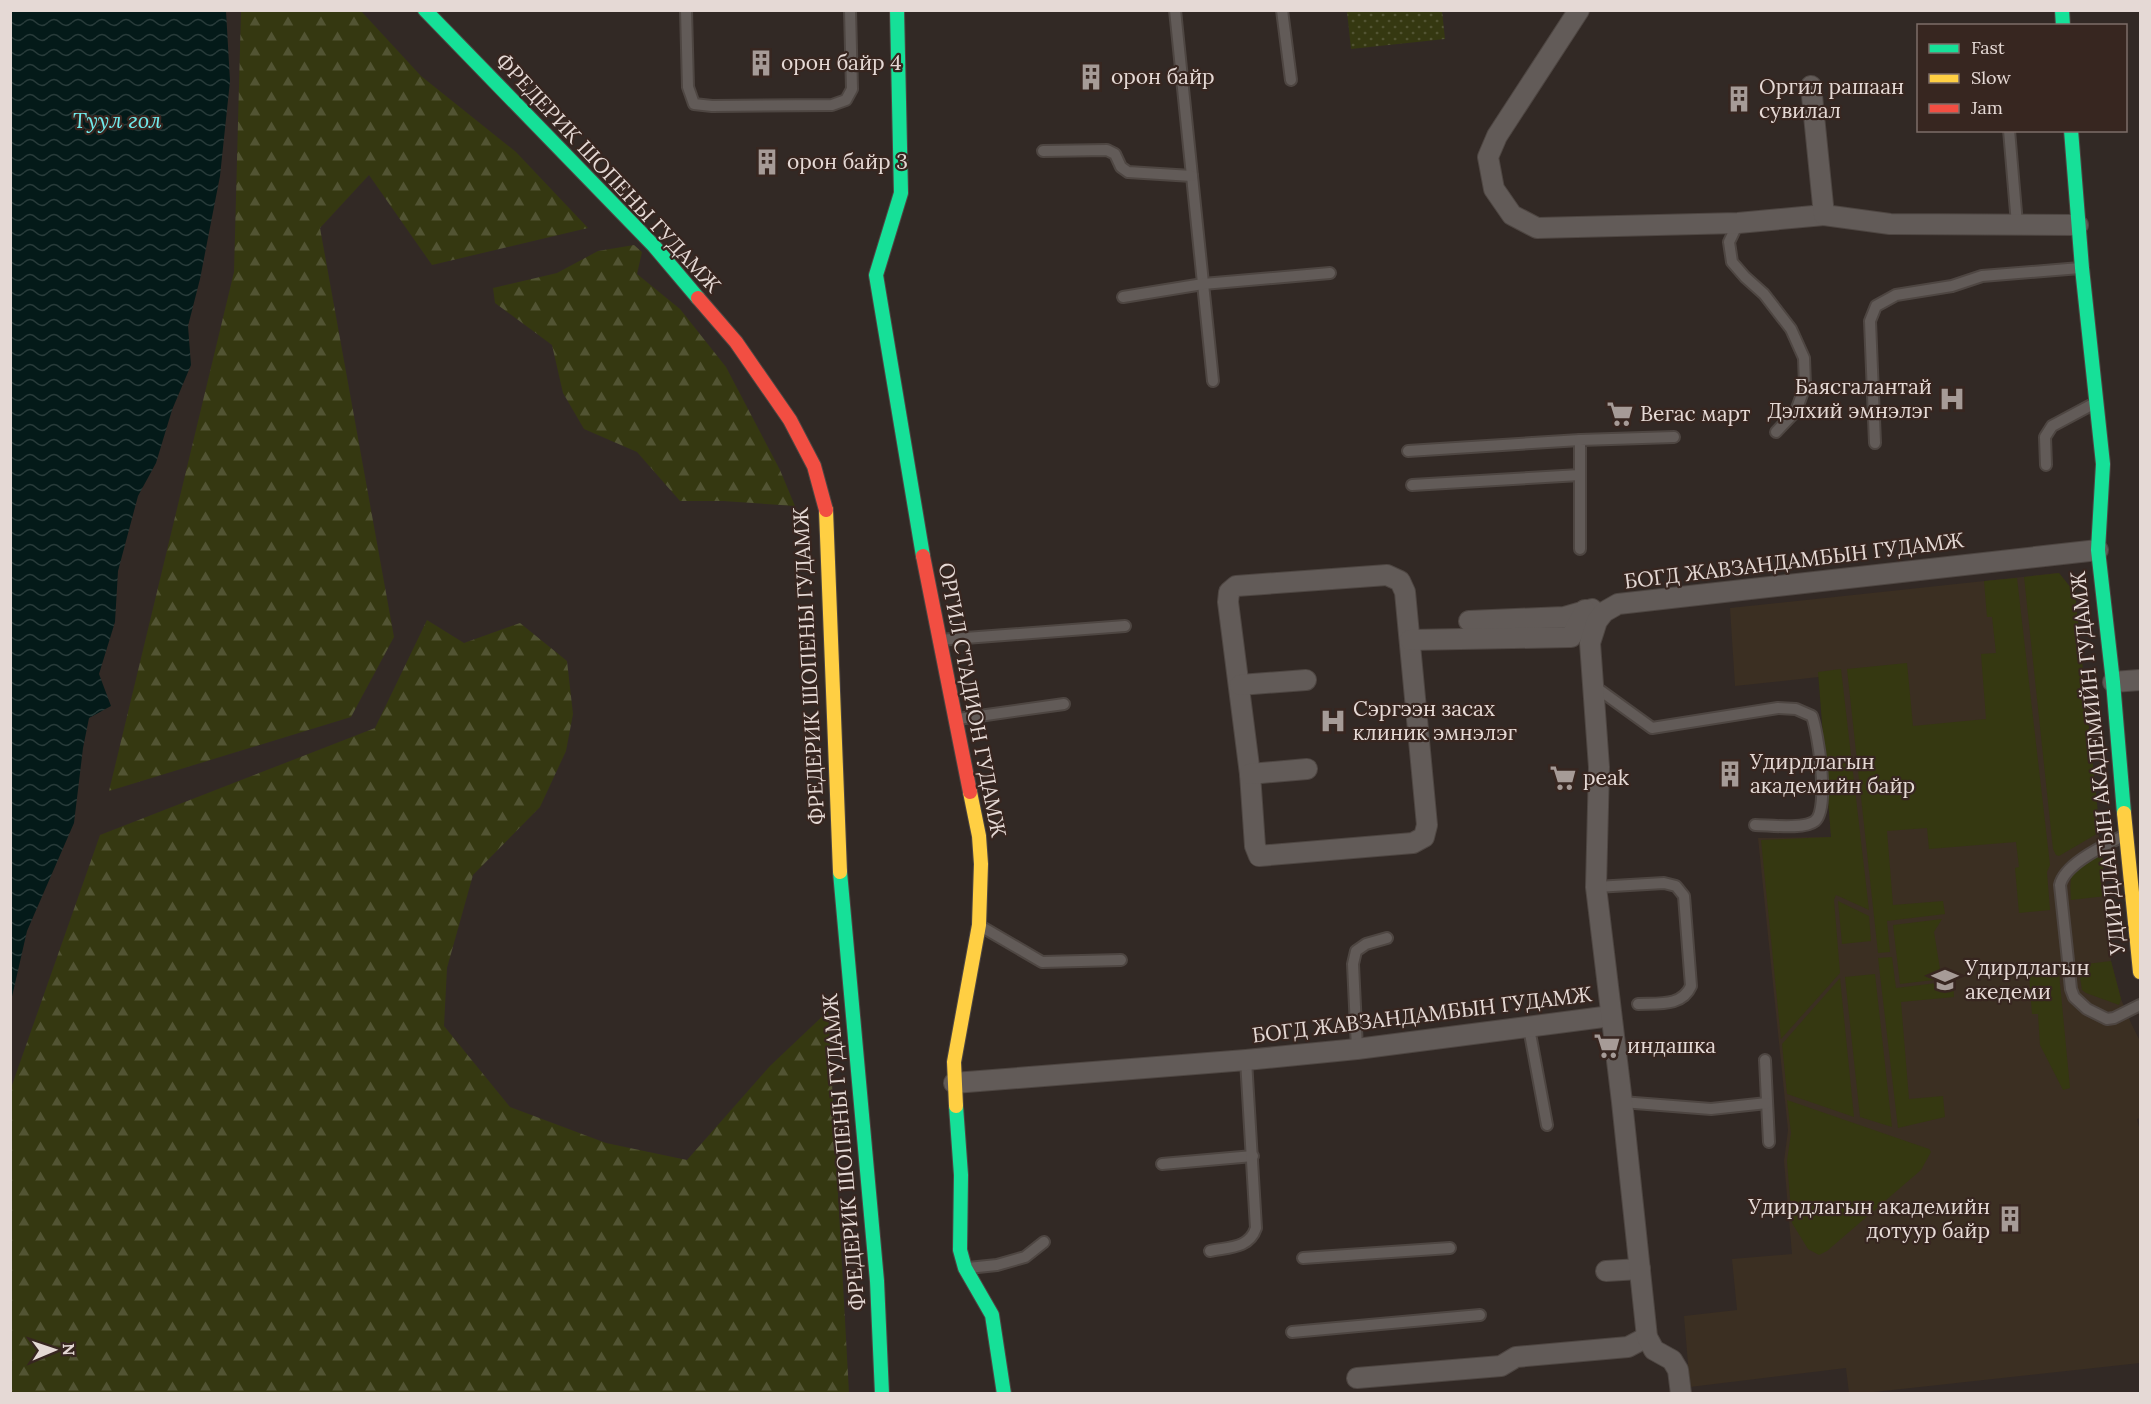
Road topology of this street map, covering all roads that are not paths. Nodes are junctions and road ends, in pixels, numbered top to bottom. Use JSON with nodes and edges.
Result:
{"nodes":[{"id":1,"x":425,"y":10,"type":"edge"},
{"id":2,"x":686,"y":10,"type":"edge"},
{"id":3,"x":850,"y":10,"type":"edge"},
{"id":4,"x":897,"y":10,"type":"edge"},
{"id":5,"x":1175,"y":10,"type":"edge"},
{"id":6,"x":1282,"y":10,"type":"edge"},
{"id":7,"x":1580,"y":10,"type":"edge"},
{"id":8,"x":1291,"y":80,"type":"dead end"},
{"id":9,"x":1811,"y":86,"type":"dead end"},
{"id":10,"x":2009,"y":132,"type":"edge"},
{"id":11,"x":2071,"y":132,"type":"edge"},
{"id":12,"x":1043,"y":151,"type":"dead end"},
{"id":13,"x":1192,"y":176,"type":"junction"},
{"id":14,"x":1824,"y":215,"type":"junction"},
{"id":15,"x":1738,"y":223,"type":"junction"},
{"id":16,"x":2017,"y":224,"type":"junction"},
{"id":17,"x":2078,"y":225,"type":"junction"},
{"id":18,"x":2082,"y":268,"type":"junction"},
{"id":19,"x":1330,"y":273,"type":"dead end"},
{"id":20,"x":1203,"y":284,"type":"junction"},
{"id":21,"x":1123,"y":297,"type":"dead end"},
{"id":22,"x":1213,"y":381,"type":"dead end"},
{"id":23,"x":2096,"y":402,"type":"junction"},
{"id":24,"x":1776,"y":432,"type":"dead end"},
{"id":25,"x":1674,"y":436,"type":"dead end"},
{"id":26,"x":1580,"y":440,"type":"junction"},
{"id":27,"x":1875,"y":443,"type":"dead end"},
{"id":28,"x":1408,"y":451,"type":"dead end"},
{"id":29,"x":2046,"y":465,"type":"dead end"},
{"id":30,"x":1580,"y":475,"type":"junction"},
{"id":31,"x":1412,"y":484,"type":"dead end"},
{"id":32,"x":1580,"y":549,"type":"dead end"},
{"id":33,"x":2098,"y":550,"type":"junction"},
{"id":34,"x":1618,"y":604,"type":"junction"},
{"id":35,"x":1585,"y":610,"type":"junction"},
{"id":36,"x":1469,"y":621,"type":"dead end"},
{"id":37,"x":1125,"y":626,"type":"dead end"},
{"id":38,"x":939,"y":640,"type":"junction"},
{"id":39,"x":1410,"y":640,"type":"junction"},
{"id":40,"x":1305,"y":680,"type":"dead end"},
{"id":41,"x":2140,"y":680,"type":"edge"},
{"id":42,"x":2113,"y":682,"type":"junction"},
{"id":43,"x":1240,"y":685,"type":"junction"},
{"id":44,"x":1594,"y":686,"type":"junction"},
{"id":45,"x":1064,"y":704,"type":"dead end"},
{"id":46,"x":955,"y":720,"type":"junction"},
{"id":47,"x":1307,"y":769,"type":"dead end"},
{"id":48,"x":1250,"y":774,"type":"junction"},
{"id":49,"x":1755,"y":825,"type":"dead end"},
{"id":50,"x":2125,"y":835,"type":"junction"},
{"id":51,"x":1596,"y":887,"type":"junction"},
{"id":52,"x":2136,"y":896,"type":"edge"},
{"id":53,"x":979,"y":926,"type":"junction"},
{"id":54,"x":1387,"y":938,"type":"dead end"},
{"id":55,"x":1121,"y":960,"type":"dead end"},
{"id":56,"x":2140,"y":972,"type":"edge"},
{"id":57,"x":1638,"y":1004,"type":"dead end"},
{"id":58,"x":2140,"y":1005,"type":"edge"},
{"id":59,"x":1611,"y":1016,"type":"junction"},
{"id":60,"x":1529,"y":1028,"type":"junction"},
{"id":61,"x":1357,"y":1049,"type":"junction"},
{"id":62,"x":1246,"y":1060,"type":"junction"},
{"id":63,"x":1765,"y":1060,"type":"dead end"},
{"id":64,"x":954,"y":1083,"type":"junction"},
{"id":65,"x":1622,"y":1102,"type":"junction"},
{"id":66,"x":1767,"y":1103,"type":"junction"},
{"id":67,"x":1546,"y":1125,"type":"dead end"},
{"id":68,"x":1769,"y":1142,"type":"dead end"},
{"id":69,"x":1253,"y":1156,"type":"junction"},
{"id":70,"x":1162,"y":1164,"type":"dead end"},
{"id":71,"x":1044,"y":1242,"type":"dead end"},
{"id":72,"x":1450,"y":1248,"type":"dead end"},
{"id":73,"x":1210,"y":1251,"type":"dead end"},
{"id":74,"x":1303,"y":1258,"type":"dead end"},
{"id":75,"x":965,"y":1268,"type":"junction"},
{"id":76,"x":1640,"y":1269,"type":"junction"},
{"id":77,"x":1606,"y":1271,"type":"dead end"},
{"id":78,"x":1480,"y":1315,"type":"dead end"},
{"id":79,"x":1292,"y":1332,"type":"dead end"},
{"id":80,"x":1647,"y":1337,"type":"junction"},
{"id":81,"x":1357,"y":1378,"type":"dead end"},
{"id":82,"x":882,"y":1394,"type":"edge"},
{"id":83,"x":1004,"y":1394,"type":"edge"},
{"id":84,"x":1681,"y":1394,"type":"edge"}],
"edges":[{"from":1,"to":82,"type":"street","name":"ФРЕДЕРИК ШОПЕНЫ ГУДАМЖ"},
{"from":2,"to":3,"type":"lane"},
{"from":4,"to":38,"type":"street","name":"ОРГИЛ СТАДИОН ГУДАМЖ"},
{"from":5,"to":13,"type":"lane"},
{"from":6,"to":8,"type":"lane"},
{"from":7,"to":15,"type":"street"},
{"from":9,"to":14,"type":"street"},
{"from":10,"to":16,"type":"lane"},
{"from":11,"to":17,"type":"street"},
{"from":12,"to":13,"type":"lane"},
{"from":13,"to":20,"type":"lane"},
{"from":14,"to":15,"type":"street"},
{"from":14,"to":16,"type":"street"},
{"from":15,"to":24,"type":"lane"},
{"from":16,"to":17,"type":"street"},
{"from":17,"to":18,"type":"street"},
{"from":18,"to":23,"type":"street"},
{"from":18,"to":27,"type":"lane"},
{"from":19,"to":20,"type":"lane"},
{"from":20,"to":21,"type":"lane"},
{"from":20,"to":22,"type":"lane"},
{"from":23,"to":29,"type":"lane"},
{"from":23,"to":33,"type":"street"},
{"from":25,"to":26,"type":"lane"},
{"from":26,"to":28,"type":"lane"},
{"from":26,"to":30,"type":"lane"},
{"from":30,"to":31,"type":"lane"},
{"from":30,"to":32,"type":"lane"},
{"from":33,"to":34,"type":"street","name":"БОГД ЖАВЗАНДАМБЫН ГУДАМЖ"},
{"from":33,"to":42,"type":"street","name":"УДИРДЛАГЫН АКАДЕМИЙН ГУДАМЖ"},
{"from":34,"to":35,"type":"street"},
{"from":34,"to":44,"type":"street","name":"БОГД ЖАВЗАНДАМБЫН ГУДАМЖ"},
{"from":35,"to":36,"type":"street"},
{"from":35,"to":39,"type":"street"},
{"from":37,"to":38,"type":"lane"},
{"from":38,"to":46,"type":"street","name":"ОРГИЛ СТАДИОН ГУДАМЖ"},
{"from":39,"to":43,"type":"street"},
{"from":39,"to":48,"type":"street"},
{"from":40,"to":43,"type":"street"},
{"from":41,"to":42,"type":"street"},
{"from":42,"to":50,"type":"street","name":"УДИРДЛАГЫН АКАДЕМИЙН ГУДАМЖ"},
{"from":43,"to":48,"type":"street"},
{"from":44,"to":49,"type":"lane"},
{"from":44,"to":51,"type":"street","name":"БОГД ЖАВЗАНДАМБЫН ГУДАМЖ"},
{"from":45,"to":46,"type":"lane"},
{"from":46,"to":53,"type":"street","name":"ОРГИЛ СТАДИОН ГУДАМЖ"},
{"from":47,"to":48,"type":"street"},
{"from":50,"to":52,"type":"street","name":"УДИРДЛАГЫН АКАДЕМИЙН ГУДАМЖ"},
{"from":50,"to":58,"type":"lane"},
{"from":51,"to":57,"type":"lane"},
{"from":51,"to":59,"type":"street","name":"БОГД ЖАВЗАНДАМБЫН ГУДАМЖ"},
{"from":52,"to":56,"type":"street","name":"УДИРДЛАГЫН АКАДЕМИЙН ГУДАМЖ"},
{"from":53,"to":55,"type":"lane"},
{"from":53,"to":64,"type":"street","name":"ОРГИЛ СТАДИОН ГУДАМЖ"},
{"from":54,"to":61,"type":"lane"},
{"from":59,"to":60,"type":"street","name":"БОГД ЖАВЗАНДАМБЫН ГУДАМЖ"},
{"from":59,"to":65,"type":"street"},
{"from":60,"to":61,"type":"street","name":"БОГД ЖАВЗАНДАМБЫН ГУДАМЖ"},
{"from":60,"to":67,"type":"lane"},
{"from":61,"to":62,"type":"street","name":"БОГД ЖАВЗАНДАМБЫН ГУДАМЖ"},
{"from":62,"to":64,"type":"street","name":"БОГД ЖАВЗАНДАМБЫН ГУДАМЖ"},
{"from":62,"to":69,"type":"lane"},
{"from":63,"to":66,"type":"lane"},
{"from":64,"to":75,"type":"street","name":"ОРГИЛ СТАДИОН ГУДАМЖ"},
{"from":65,"to":66,"type":"lane"},
{"from":65,"to":76,"type":"street"},
{"from":66,"to":68,"type":"lane"},
{"from":69,"to":70,"type":"lane"},
{"from":69,"to":73,"type":"lane"},
{"from":71,"to":75,"type":"lane"},
{"from":72,"to":74,"type":"lane"},
{"from":75,"to":83,"type":"street","name":"ОРГИЛ СТАДИОН ГУДАМЖ"},
{"from":76,"to":77,"type":"street"},
{"from":76,"to":80,"type":"street"},
{"from":78,"to":79,"type":"lane"},
{"from":80,"to":81,"type":"street"},
{"from":80,"to":84,"type":"street"}]}
